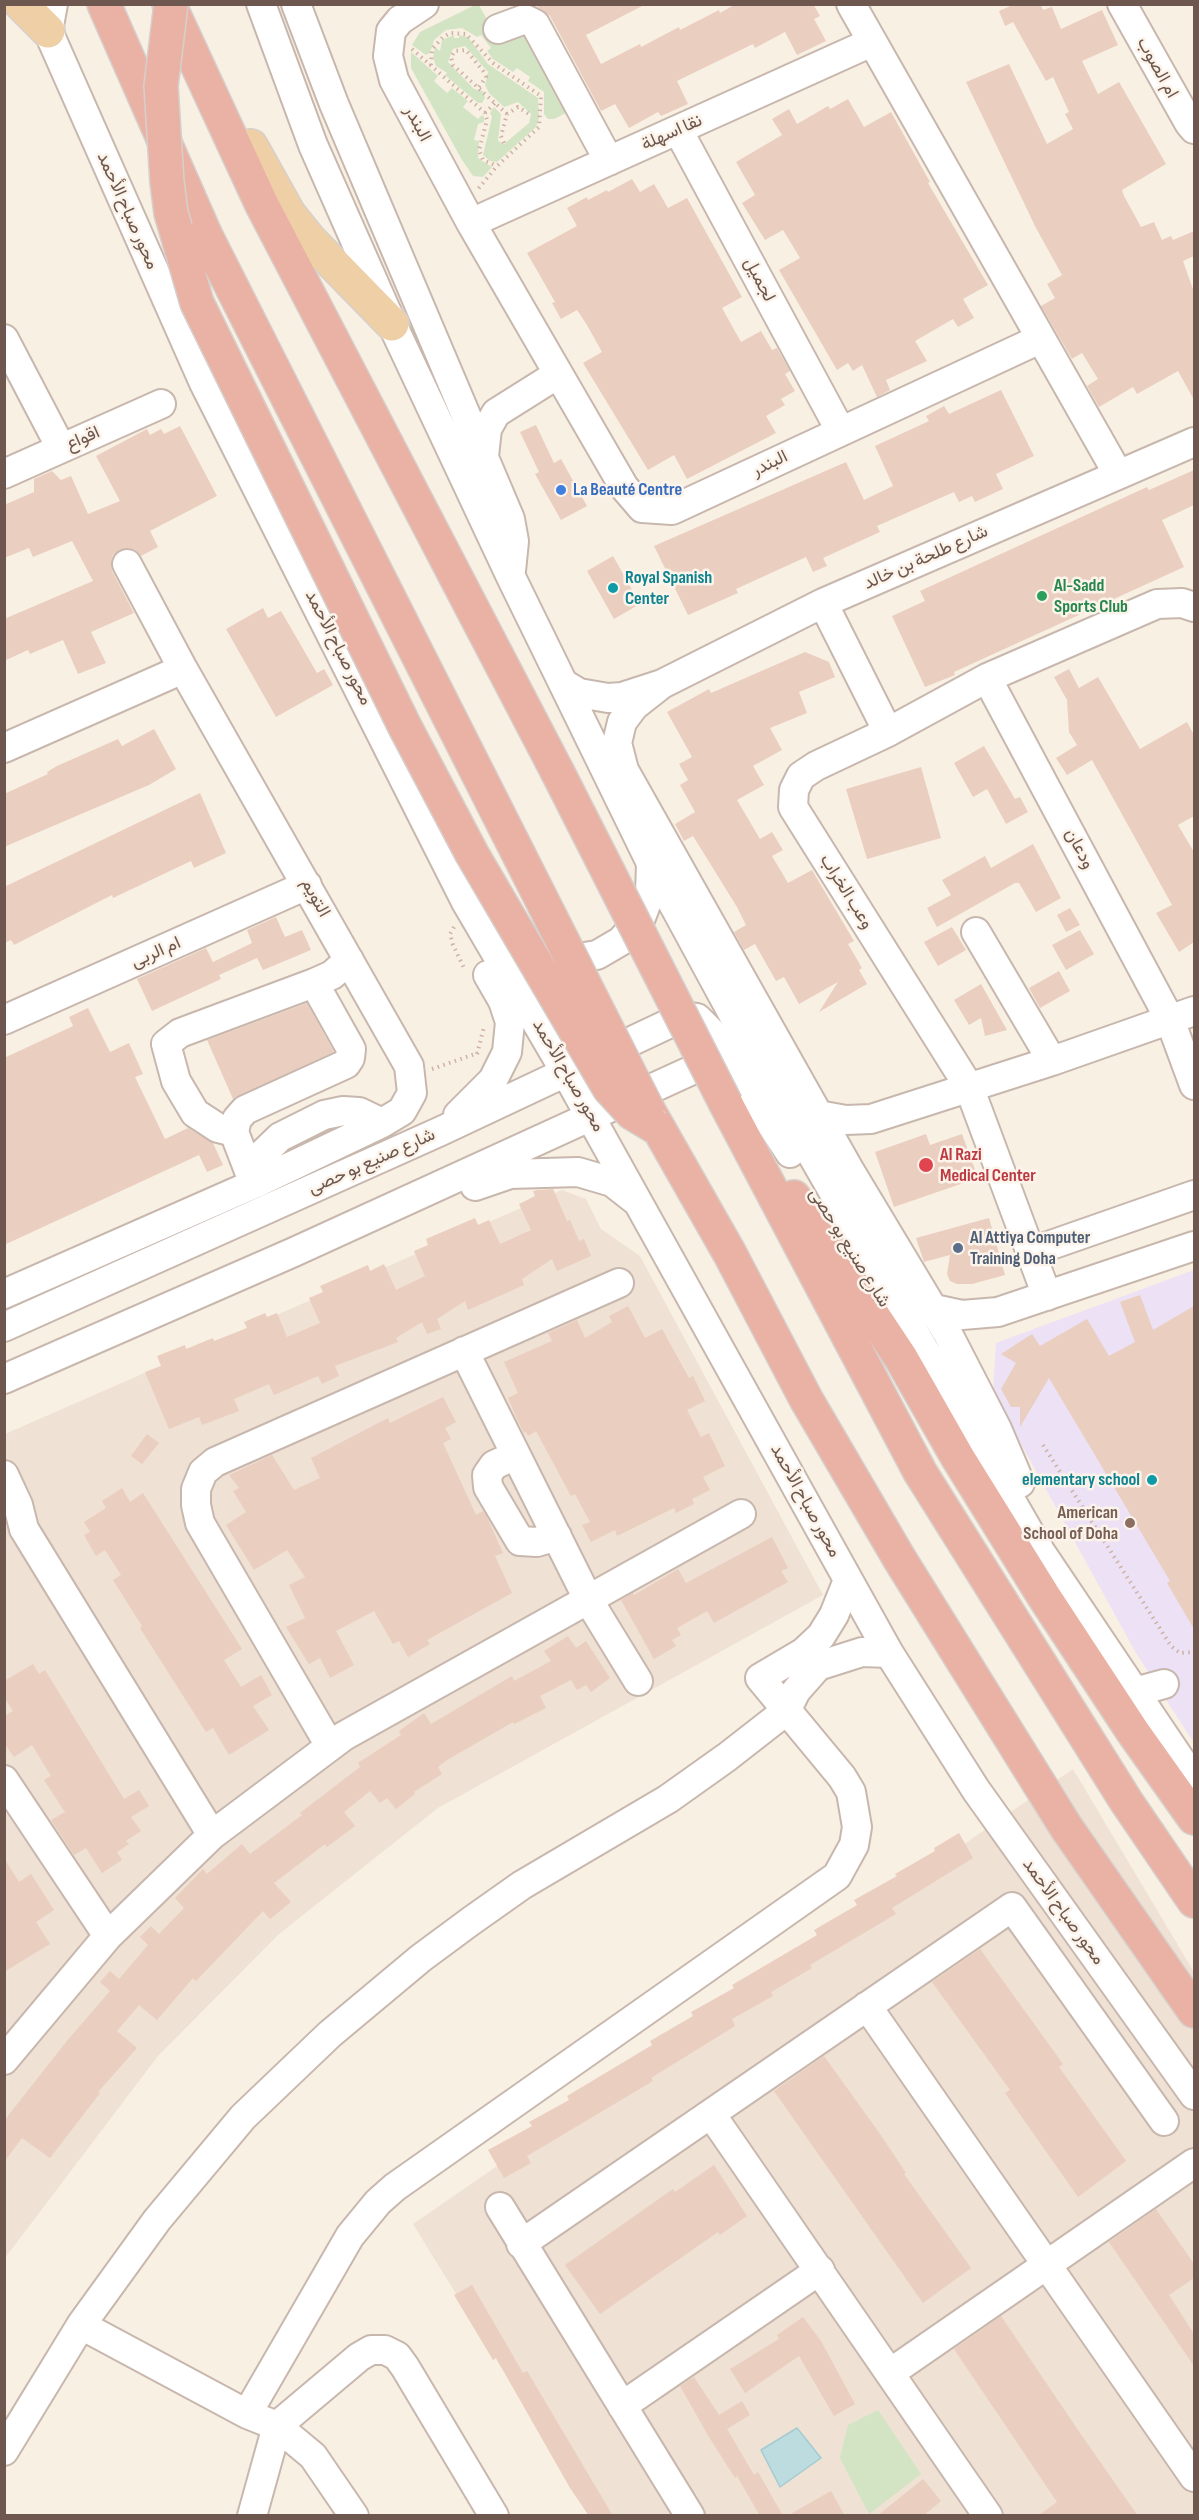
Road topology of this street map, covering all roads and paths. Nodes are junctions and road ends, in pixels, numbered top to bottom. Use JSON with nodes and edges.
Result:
{"nodes":[{"id":1,"x":21,"y":4,"type":"edge"},
{"id":2,"x":104,"y":4,"type":"edge"},
{"id":3,"x":170,"y":4,"type":"edge"},
{"id":4,"x":186,"y":4,"type":"edge"},
{"id":5,"x":261,"y":4,"type":"edge"},
{"id":6,"x":296,"y":4,"type":"edge"},
{"id":7,"x":424,"y":4,"type":"edge"},
{"id":8,"x":851,"y":4,"type":"edge"},
{"id":9,"x":1122,"y":4,"type":"edge"},
{"id":10,"x":45,"y":13,"type":"edge"},
{"id":11,"x":498,"y":29,"type":"dead end"},
{"id":12,"x":391,"y":31,"type":"junction"},
{"id":13,"x":872,"y":42,"type":"junction"},
{"id":14,"x":431,"y":65,"type":"junction"},
{"id":15,"x":479,"y":87,"type":"junction"},
{"id":16,"x":495,"y":103,"type":"junction"},
{"id":17,"x":485,"y":113,"type":"junction"},
{"id":18,"x":507,"y":114,"type":"junction"},
{"id":19,"x":529,"y":114,"type":"dead end"},
{"id":20,"x":1194,"y":129,"type":"edge"},
{"id":21,"x":678,"y":130,"type":"junction"},
{"id":22,"x":504,"y":143,"type":"dead end"},
{"id":23,"x":609,"y":161,"type":"junction"},
{"id":24,"x":496,"y":166,"type":"junction"},
{"id":25,"x":467,"y":216,"type":"junction"},
{"id":26,"x":393,"y":324,"type":"junction"},
{"id":27,"x":4,"y":339,"type":"edge"},
{"id":28,"x":1041,"y":339,"type":"junction"},
{"id":29,"x":558,"y":374,"type":"junction"},
{"id":30,"x":161,"y":404,"type":"dead end"},
{"id":31,"x":840,"y":430,"type":"junction"},
{"id":32,"x":1194,"y":442,"type":"edge"},
{"id":33,"x":61,"y":448,"type":"junction"},
{"id":34,"x":484,"y":456,"type":"junction"},
{"id":35,"x":4,"y":474,"type":"edge"},
{"id":36,"x":1118,"y":474,"type":"junction"},
{"id":37,"x":127,"y":564,"type":"dead end"},
{"id":38,"x":511,"y":577,"type":"junction"},
{"id":39,"x":823,"y":603,"type":"junction"},
{"id":40,"x":1194,"y":607,"type":"edge"},
{"id":41,"x":183,"y":669,"type":"junction"},
{"id":42,"x":987,"y":678,"type":"junction"},
{"id":43,"x":564,"y":684,"type":"junction"},
{"id":44,"x":662,"y":684,"type":"junction"},
{"id":45,"x":888,"y":732,"type":"junction"},
{"id":46,"x":4,"y":748,"type":"edge"},
{"id":47,"x":651,"y":863,"type":"junction"},
{"id":48,"x":307,"y":885,"type":"junction"},
{"id":49,"x":466,"y":902,"type":"junction"},
{"id":50,"x":976,"y":932,"type":"dead end"},
{"id":51,"x":349,"y":960,"type":"junction"},
{"id":52,"x":467,"y":974,"type":"dead end"},
{"id":53,"x":314,"y":983,"type":"junction"},
{"id":54,"x":1182,"y":1015,"type":"edge"},
{"id":55,"x":4,"y":1020,"type":"edge"},
{"id":56,"x":484,"y":1021,"type":"dead end"},
{"id":57,"x":735,"y":1044,"type":"junction"},
{"id":58,"x":478,"y":1053,"type":"junction"},
{"id":59,"x":475,"y":1059,"type":"dead end"},
{"id":60,"x":1052,"y":1061,"type":"junction"},
{"id":61,"x":566,"y":1073,"type":"junction"},
{"id":62,"x":411,"y":1076,"type":"junction"},
{"id":63,"x":1194,"y":1084,"type":"edge"},
{"id":64,"x":969,"y":1087,"type":"junction"},
{"id":65,"x":818,"y":1115,"type":"junction"},
{"id":66,"x":590,"y":1116,"type":"junction"},
{"id":67,"x":871,"y":1119,"type":"junction"},
{"id":68,"x":657,"y":1128,"type":"junction"},
{"id":69,"x":441,"y":1131,"type":"junction"},
{"id":70,"x":234,"y":1132,"type":"junction"},
{"id":71,"x":753,"y":1156,"type":"junction"},
{"id":72,"x":850,"y":1171,"type":"junction"},
{"id":73,"x":251,"y":1176,"type":"junction"},
{"id":74,"x":1194,"y":1194,"type":"edge"},
{"id":75,"x":638,"y":1202,"type":"junction"},
{"id":76,"x":1194,"y":1246,"type":"edge"},
{"id":77,"x":294,"y":1252,"type":"junction"},
{"id":78,"x":1031,"y":1252,"type":"junction"},
{"id":79,"x":619,"y":1283,"type":"dead end"},
{"id":80,"x":4,"y":1294,"type":"edge"},
{"id":81,"x":1047,"y":1296,"type":"junction"},
{"id":82,"x":934,"y":1309,"type":"junction"},
{"id":83,"x":998,"y":1312,"type":"junction"},
{"id":84,"x":4,"y":1327,"type":"edge"},
{"id":85,"x":464,"y":1351,"type":"junction"},
{"id":86,"x":952,"y":1367,"type":"junction"},
{"id":87,"x":5,"y":1380,"type":"edge"},
{"id":88,"x":1043,"y":1445,"type":"dead end"},
{"id":89,"x":516,"y":1455,"type":"junction"},
{"id":90,"x":4,"y":1475,"type":"edge"},
{"id":91,"x":741,"y":1514,"type":"dead end"},
{"id":92,"x":14,"y":1522,"type":"edge"},
{"id":93,"x":556,"y":1536,"type":"junction"},
{"id":94,"x":848,"y":1580,"type":"junction"},
{"id":95,"x":589,"y":1601,"type":"junction"},
{"id":96,"x":1194,"y":1652,"type":"edge"},
{"id":97,"x":889,"y":1653,"type":"junction"},
{"id":98,"x":638,"y":1681,"type":"dead end"},
{"id":99,"x":1164,"y":1684,"type":"dead end"},
{"id":100,"x":1135,"y":1692,"type":"junction"},
{"id":101,"x":786,"y":1711,"type":"junction"},
{"id":102,"x":330,"y":1746,"type":"junction"},
{"id":103,"x":4,"y":1780,"type":"edge"},
{"id":104,"x":1194,"y":1780,"type":"edge"},
{"id":105,"x":1194,"y":1818,"type":"edge"},
{"id":106,"x":212,"y":1836,"type":"junction"},
{"id":107,"x":1194,"y":1901,"type":"edge"},
{"id":108,"x":108,"y":1936,"type":"junction"},
{"id":109,"x":867,"y":2006,"type":"junction"},
{"id":110,"x":1194,"y":2011,"type":"edge"},
{"id":111,"x":4,"y":2060,"type":"edge"},
{"id":112,"x":1194,"y":2095,"type":"edge"},
{"id":113,"x":711,"y":2114,"type":"junction"},
{"id":114,"x":1164,"y":2121,"type":"dead end"},
{"id":115,"x":1194,"y":2163,"type":"edge"},
{"id":116,"x":500,"y":2207,"type":"dead end"},
{"id":117,"x":521,"y":2244,"type":"junction"},
{"id":118,"x":1046,"y":2265,"type":"junction"},
{"id":119,"x":820,"y":2270,"type":"junction"},
{"id":120,"x":81,"y":2325,"type":"junction"},
{"id":121,"x":890,"y":2373,"type":"junction"},
{"id":122,"x":622,"y":2406,"type":"junction"},
{"id":123,"x":247,"y":2414,"type":"junction"},
{"id":124,"x":277,"y":2426,"type":"junction"},
{"id":125,"x":4,"y":2451,"type":"edge"},
{"id":126,"x":1194,"y":2477,"type":"edge"},
{"id":127,"x":981,"y":2513,"type":"edge"},
{"id":128,"x":252,"y":2516,"type":"edge"},
{"id":129,"x":354,"y":2516,"type":"edge"},
{"id":130,"x":494,"y":2516,"type":"edge"},
{"id":131,"x":690,"y":2516,"type":"edge"}],
"edges":[{"from":1,"to":10,"type":"main road"},
{"from":2,"to":68,"type":"highway","bridge":true},
{"from":3,"to":68,"type":"highway","bridge":true},
{"from":3,"to":71,"type":"highway","bridge":true},
{"from":4,"to":26,"type":"main road"},
{"from":5,"to":26,"type":"street"},
{"from":6,"to":34,"type":"street"},
{"from":7,"to":12,"type":"street"},
{"from":8,"to":13,"type":"street"},
{"from":9,"to":20,"type":"street","name":"ام الصوب"},
{"from":10,"to":49,"type":"street","name":"محور صباح الأحمد"},
{"from":11,"to":23,"type":"street"},
{"from":12,"to":14,"type":"path"},
{"from":12,"to":25,"type":"street","name":"البندر"},
{"from":13,"to":21,"type":"street","name":"نقا اسهلة"},
{"from":13,"to":28,"type":"street"},
{"from":14,"to":17,"type":"path"},
{"from":14,"to":24,"type":"path"},
{"from":15,"to":15,"type":"path"},
{"from":15,"to":16,"type":"path"},
{"from":16,"to":17,"type":"path"},
{"from":16,"to":18,"type":"path"},
{"from":17,"to":24,"type":"path"},
{"from":18,"to":19,"type":"path"},
{"from":18,"to":22,"type":"path"},
{"from":21,"to":23,"type":"street","name":"نقا اسهلة"},
{"from":21,"to":31,"type":"street","name":"لجميل"},
{"from":23,"to":25,"type":"street","name":"نقا اسهلة"},
{"from":24,"to":25,"type":"path"},
{"from":25,"to":29,"type":"street","name":"البندر"},
{"from":26,"to":38,"type":"street"},
{"from":27,"to":33,"type":"street"},
{"from":28,"to":31,"type":"street","name":"البندر"},
{"from":28,"to":36,"type":"street"},
{"from":29,"to":31,"type":"street","name":"البندر"},
{"from":29,"to":34,"type":"street"},
{"from":30,"to":33,"type":"street","name":"اقواع"},
{"from":32,"to":36,"type":"street","name":"شارع طلحة بن خالد"},
{"from":33,"to":35,"type":"street","name":"اقواع"},
{"from":34,"to":38,"type":"street"},
{"from":36,"to":39,"type":"street","name":"شارع طلحة بن خالد"},
{"from":37,"to":41,"type":"street","name":"التويم"},
{"from":38,"to":43,"type":"street"},
{"from":39,"to":44,"type":"street","name":"شارع طلحة بن خالد"},
{"from":39,"to":45,"type":"street"},
{"from":40,"to":42,"type":"street","name":"وعب الخراب"},
{"from":41,"to":46,"type":"street"},
{"from":41,"to":48,"type":"street","name":"التويم"},
{"from":42,"to":45,"type":"street","name":"وعب الخراب"},
{"from":42,"to":54,"type":"street","name":"ودعان"},
{"from":43,"to":44,"type":"street","name":"شارع طلحة بن خالد"},
{"from":43,"to":47,"type":"street"},
{"from":44,"to":65,"type":"street","name":"شارع طلحة بن خالد"},
{"from":45,"to":64,"type":"street","name":"وعب الخراب"},
{"from":47,"to":49,"type":"street"},
{"from":47,"to":57,"type":"street"},
{"from":48,"to":51,"type":"street","name":"التويم"},
{"from":48,"to":55,"type":"street","name":"ام الربى"},
{"from":49,"to":52,"type":"path"},
{"from":49,"to":61,"type":"street","name":"محور صباح الأحمد"},
{"from":49,"to":69,"type":"street"},
{"from":50,"to":60,"type":"street"},
{"from":51,"to":53,"type":"street"},
{"from":51,"to":62,"type":"street","name":"التويم"},
{"from":53,"to":70,"type":"street"},
{"from":53,"to":70,"type":"street"},
{"from":54,"to":60,"type":"street"},
{"from":54,"to":63,"type":"street","name":"ودعان"},
{"from":56,"to":58,"type":"path"},
{"from":57,"to":61,"type":"street","name":"شارع صنيع بو حصى"},
{"from":57,"to":66,"type":"street"},
{"from":57,"to":86,"type":"street","name":"شارع صنيع بو حصى"},
{"from":58,"to":59,"type":"path"},
{"from":58,"to":62,"type":"path"},
{"from":60,"to":64,"type":"street"},
{"from":61,"to":66,"type":"street","name":"محور صباح الأحمد"},
{"from":61,"to":69,"type":"street","name":"شارع صنيع بو حصى"},
{"from":62,"to":73,"type":"street","name":"شارع صنيع بو حصى"},
{"from":64,"to":67,"type":"street"},
{"from":64,"to":78,"type":"street","name":"وعب الخراب"},
{"from":65,"to":67,"type":"street"},
{"from":65,"to":72,"type":"street"},
{"from":66,"to":75,"type":"street","name":"محور صباح الأحمد"},
{"from":66,"to":77,"type":"street"},
{"from":67,"to":72,"type":"street"},
{"from":68,"to":110,"type":"highway"},
{"from":69,"to":84,"type":"street","name":"شارع صنيع بو حصى"},
{"from":70,"to":73,"type":"street"},
{"from":71,"to":105,"type":"highway"},
{"from":71,"to":107,"type":"highway"},
{"from":72,"to":82,"type":"street"},
{"from":73,"to":80,"type":"street","name":"شارع صنيع بو حصى"},
{"from":74,"to":78,"type":"street"},
{"from":75,"to":77,"type":"street"},
{"from":75,"to":94,"type":"street","name":"محور صباح الأحمد"},
{"from":76,"to":81,"type":"street"},
{"from":77,"to":87,"type":"street"},
{"from":78,"to":81,"type":"street","name":"وعب الخراب"},
{"from":79,"to":85,"type":"street"},
{"from":81,"to":83,"type":"street"},
{"from":82,"to":83,"type":"street"},
{"from":82,"to":86,"type":"street"},
{"from":83,"to":86,"type":"street"},
{"from":85,"to":89,"type":"street"},
{"from":85,"to":102,"type":"street"},
{"from":86,"to":100,"type":"street"},
{"from":88,"to":96,"type":"path"},
{"from":89,"to":93,"type":"street"},
{"from":89,"to":93,"type":"street"},
{"from":90,"to":92,"type":"street"},
{"from":91,"to":95,"type":"street"},
{"from":92,"to":106,"type":"street"},
{"from":93,"to":95,"type":"street"},
{"from":94,"to":97,"type":"street","name":"محور صباح الأحمد"},
{"from":94,"to":101,"type":"street"},
{"from":95,"to":98,"type":"street"},
{"from":95,"to":102,"type":"street"},
{"from":97,"to":101,"type":"street"},
{"from":97,"to":112,"type":"street","name":"محور صباح الأحمد"},
{"from":99,"to":100,"type":"street"},
{"from":100,"to":104,"type":"street"},
{"from":101,"to":120,"type":"street"},
{"from":101,"to":123,"type":"street"},
{"from":102,"to":106,"type":"street"},
{"from":103,"to":108,"type":"street"},
{"from":106,"to":108,"type":"street"},
{"from":108,"to":111,"type":"street"},
{"from":109,"to":113,"type":"street"},
{"from":109,"to":114,"type":"street"},
{"from":109,"to":118,"type":"street"},
{"from":113,"to":117,"type":"street"},
{"from":113,"to":119,"type":"street"},
{"from":115,"to":118,"type":"street"},
{"from":116,"to":117,"type":"street"},
{"from":117,"to":122,"type":"street"},
{"from":118,"to":121,"type":"street"},
{"from":118,"to":126,"type":"street"},
{"from":119,"to":121,"type":"street"},
{"from":119,"to":122,"type":"street"},
{"from":120,"to":123,"type":"street"},
{"from":120,"to":125,"type":"street"},
{"from":121,"to":127,"type":"street"},
{"from":122,"to":131,"type":"street"},
{"from":123,"to":124,"type":"street"},
{"from":124,"to":128,"type":"street"},
{"from":124,"to":129,"type":"street"},
{"from":124,"to":130,"type":"street"}]}
